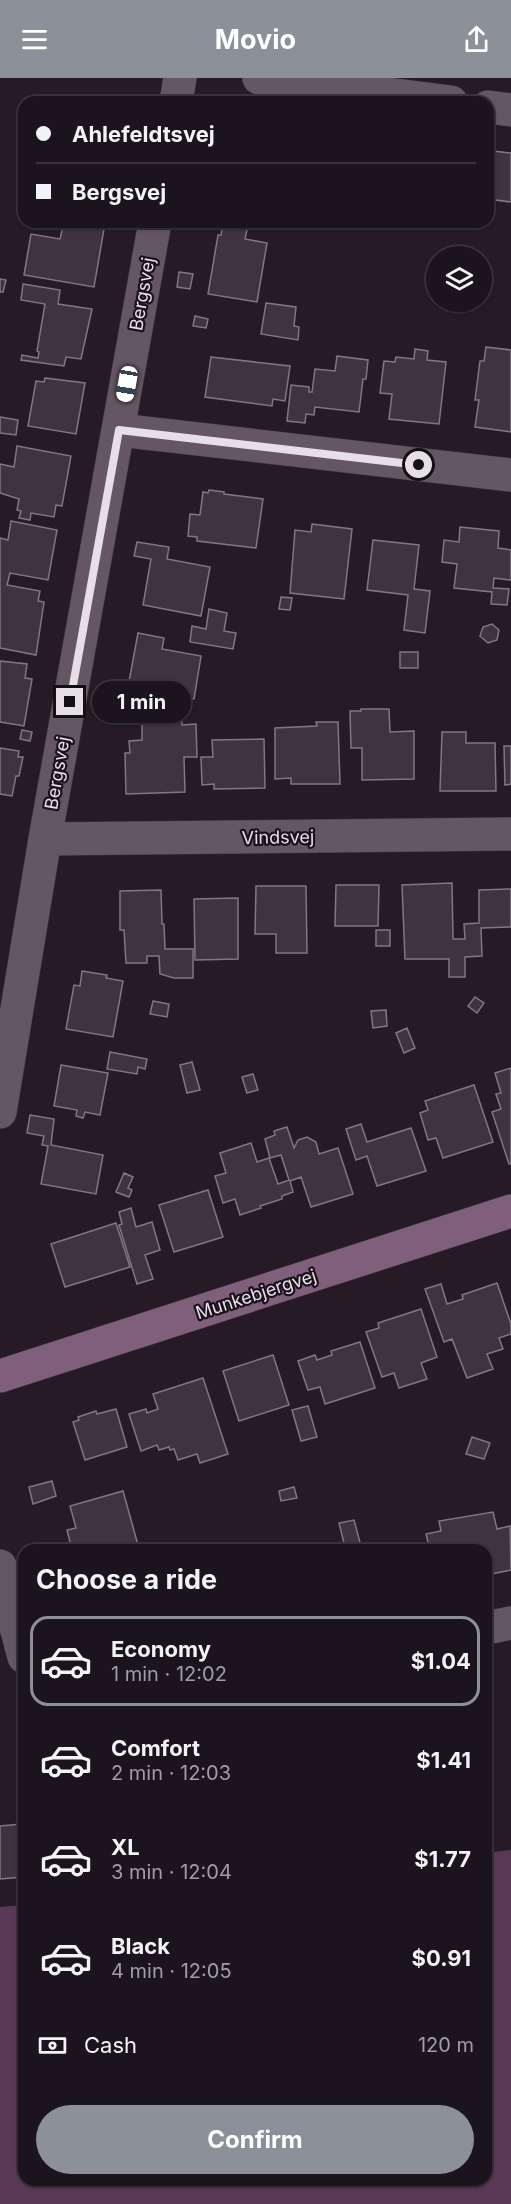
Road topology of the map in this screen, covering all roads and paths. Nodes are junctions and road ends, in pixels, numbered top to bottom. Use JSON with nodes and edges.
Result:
{"nodes":[{"id":1,"x":180,"y":78,"type":"edge"},
{"id":2,"x":259,"y":78,"type":"edge"},
{"id":3,"x":177,"y":96,"type":"edge"},
{"id":4,"x":403,"y":96,"type":"edge"},
{"id":5,"x":494,"y":107,"type":"edge"},
{"id":6,"x":511,"y":110,"type":"edge"},
{"id":7,"x":154,"y":228,"type":"edge"},
{"id":8,"x":119,"y":430,"type":"junction"},
{"id":9,"x":511,"y":475,"type":"edge"},
{"id":10,"x":511,"y":834,"type":"edge"},
{"id":11,"x":45,"y":838,"type":"junction"},
{"id":12,"x":0,"y":1112,"type":"edge"},
{"id":13,"x":511,"y":1211,"type":"edge"},
{"id":14,"x":0,"y":1376,"type":"edge"},
{"id":15,"x":0,"y":1566,"type":"edge"},
{"id":16,"x":511,"y":1623,"type":"edge"},
{"id":17,"x":492,"y":1627,"type":"edge"},
{"id":18,"x":18,"y":1634,"type":"edge"}],
"edges":[{"from":1,"to":3,"type":"street"},
{"from":2,"to":4,"type":"street"},
{"from":5,"to":6,"type":"street"},
{"from":7,"to":8,"type":"street","name":"Bergsvej"},
{"from":8,"to":9,"type":"street"},
{"from":8,"to":11,"type":"street","name":"Bergsvej"},
{"from":10,"to":11,"type":"street","name":"Vindsvej"},
{"from":11,"to":12,"type":"street","name":"Bergsvej"},
{"from":13,"to":14,"type":"street","name":"Munkebjergvej"},
{"from":15,"to":18,"type":"street"},
{"from":16,"to":17,"type":"street"}]}
